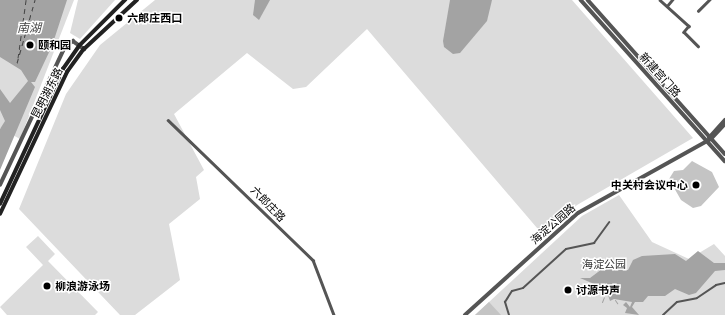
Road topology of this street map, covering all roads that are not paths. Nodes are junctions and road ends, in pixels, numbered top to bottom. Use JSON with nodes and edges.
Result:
{"nodes":[{"id":1,"x":125,"y":0,"type":"edge"},
{"id":2,"x":137,"y":0,"type":"edge"},
{"id":3,"x":581,"y":0,"type":"edge"},
{"id":4,"x":588,"y":0,"type":"edge"},
{"id":5,"x":660,"y":0,"type":"edge"},
{"id":6,"x":672,"y":0,"type":"edge"},
{"id":7,"x":708,"y":0,"type":"edge"},
{"id":8,"x":667,"y":6,"type":"junction"},
{"id":9,"x":698,"y":11,"type":"dead end"},
{"id":10,"x":80,"y":45,"type":"junction"},
{"id":11,"x":698,"y":46,"type":"dead end"},
{"id":12,"x":84,"y":48,"type":"junction"},
{"id":13,"x":168,"y":120,"type":"dead end"},
{"id":14,"x":725,"y":120,"type":"edge"},
{"id":15,"x":725,"y":124,"type":"edge"},
{"id":16,"x":710,"y":138,"type":"junction"},
{"id":17,"x":707,"y":141,"type":"junction"},
{"id":18,"x":725,"y":154,"type":"edge"},
{"id":19,"x":725,"y":161,"type":"edge"},
{"id":20,"x":0,"y":185,"type":"edge"},
{"id":21,"x":0,"y":204,"type":"edge"},
{"id":22,"x":0,"y":214,"type":"edge"},
{"id":23,"x":609,"y":222,"type":"dead end"},
{"id":24,"x":725,"y":283,"type":"edge"},
{"id":25,"x":334,"y":315,"type":"edge"},
{"id":26,"x":465,"y":315,"type":"edge"},
{"id":27,"x":509,"y":315,"type":"edge"},
{"id":28,"x":663,"y":315,"type":"edge"}],
"edges":[{"from":1,"to":10,"type":"main road","name":"昆明湖东路"},
{"from":2,"to":12,"type":"main road","name":"昆明湖东路"},
{"from":3,"to":17,"type":"street","name":"新建宫门路"},
{"from":4,"to":16,"type":"street","name":"新建宫门路"},
{"from":5,"to":8,"type":"street"},
{"from":6,"to":8,"type":"street"},
{"from":7,"to":9,"type":"street"},
{"from":8,"to":11,"type":"street"},
{"from":10,"to":12,"type":"street"},
{"from":10,"to":20,"type":"street"},
{"from":10,"to":21,"type":"main road","name":"昆明湖东路"},
{"from":12,"to":22,"type":"main road","name":"昆明湖东路"},
{"from":13,"to":25,"type":"street","name":"六郎庄路"},
{"from":14,"to":16,"type":"street"},
{"from":15,"to":16,"type":"street"},
{"from":16,"to":17,"type":"street","name":"海淀公园路"},
{"from":16,"to":18,"type":"street","name":"新建宫门路"},
{"from":17,"to":19,"type":"street","name":"新建宫门路"},
{"from":17,"to":26,"type":"street","name":"海淀公园路"},
{"from":23,"to":27,"type":"street"},
{"from":24,"to":28,"type":"street"}]}
